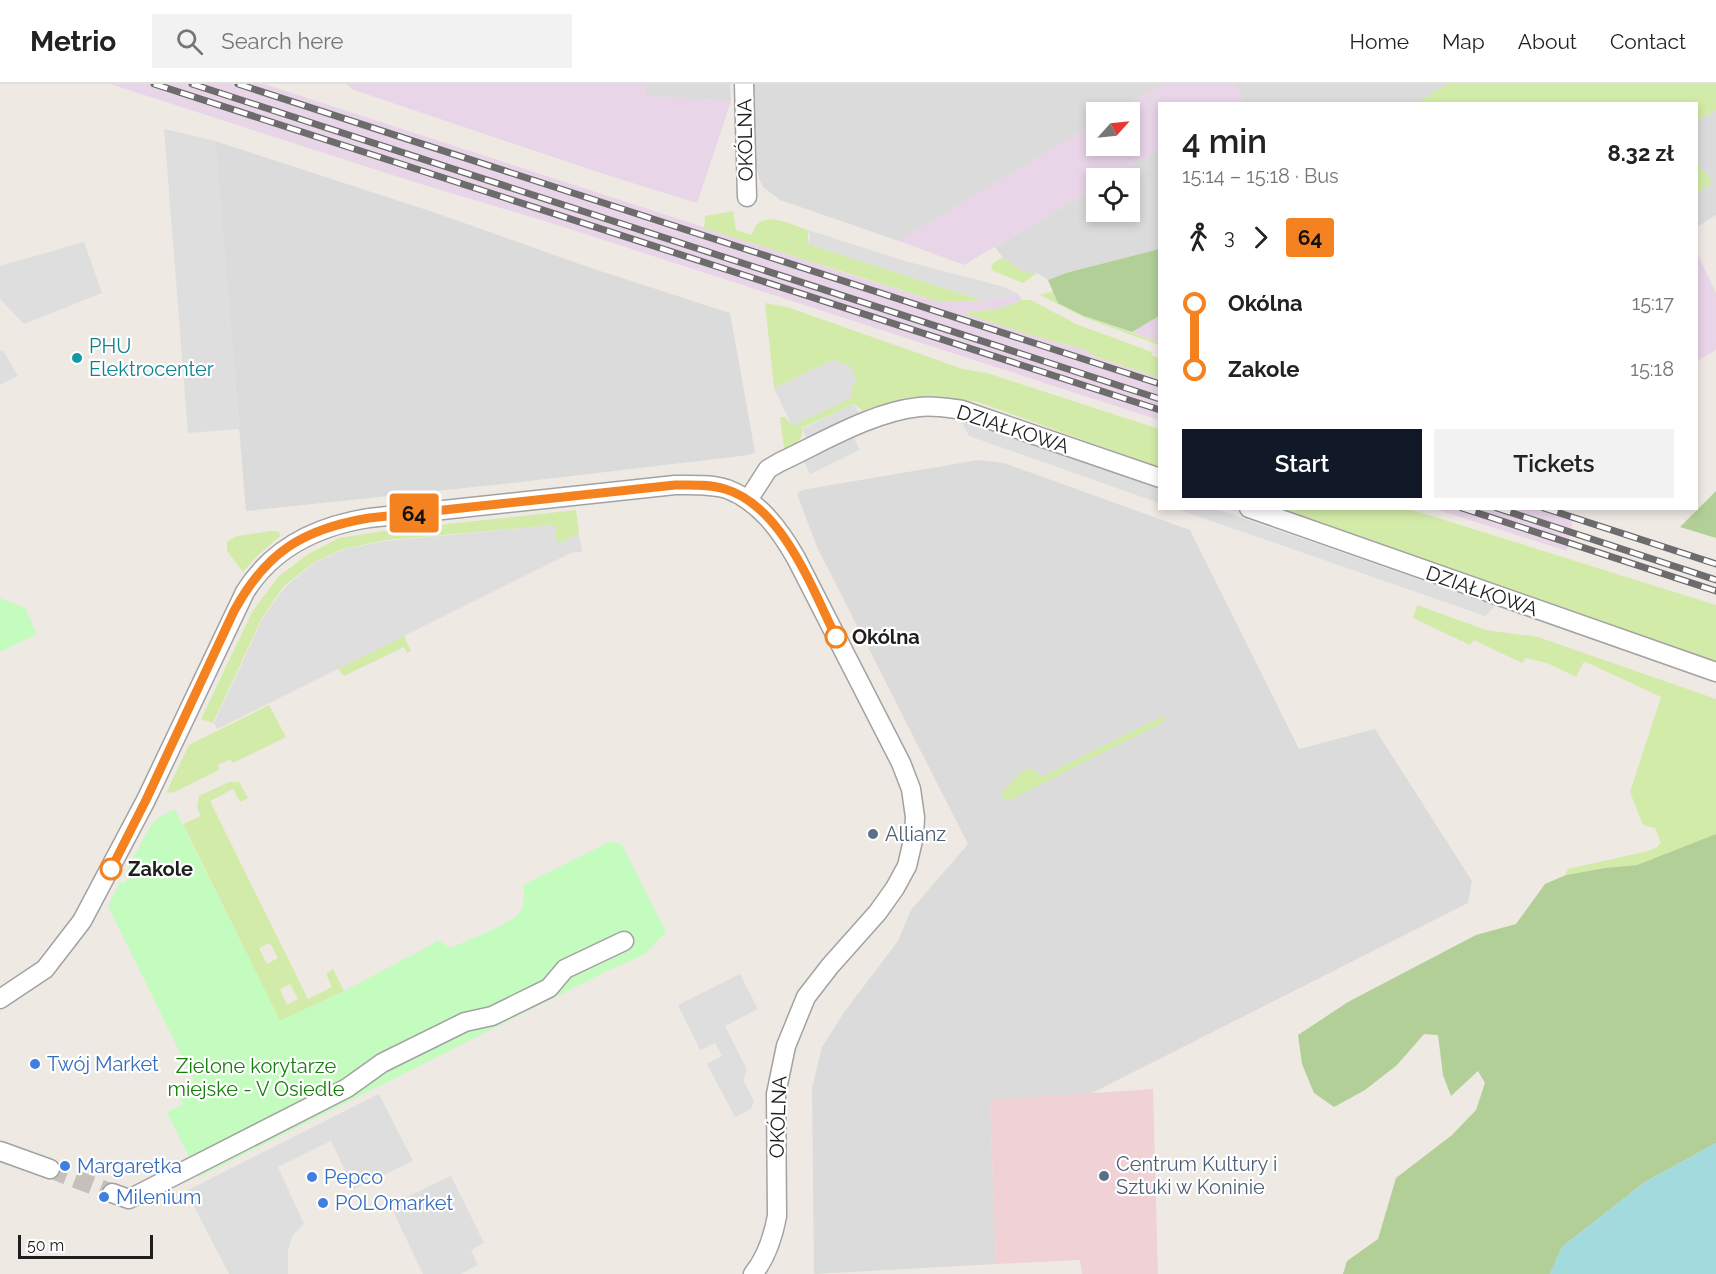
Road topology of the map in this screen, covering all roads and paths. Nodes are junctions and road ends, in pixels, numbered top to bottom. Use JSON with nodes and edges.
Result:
{"nodes":[{"id":1,"x":744,"y":84,"type":"edge"},
{"id":2,"x":747,"y":197,"type":"dead end"},
{"id":3,"x":1158,"y":477,"type":"edge"},
{"id":4,"x":748,"y":500,"type":"junction"},
{"id":5,"x":1255,"y":510,"type":"edge"},
{"id":6,"x":1716,"y":672,"type":"edge"},
{"id":7,"x":624,"y":941,"type":"dead end"},
{"id":8,"x":0,"y":999,"type":"edge"},
{"id":9,"x":0,"y":1151,"type":"edge"},
{"id":10,"x":50,"y":1169,"type":"tunnel mouth"},
{"id":11,"x":112,"y":1193,"type":"tunnel mouth"},
{"id":12,"x":756,"y":1273,"type":"edge"}],
"edges":[{"from":1,"to":2,"type":"street","name":"OKÓLNA"},
{"from":3,"to":4,"type":"street","name":"DZIAŁKOWA"},
{"from":4,"to":8,"type":"street"},
{"from":4,"to":12,"type":"street","name":"OKÓLNA"},
{"from":5,"to":6,"type":"street","name":"DZIAŁKOWA"},
{"from":7,"to":11,"type":"street"},
{"from":9,"to":10,"type":"street"}]}
